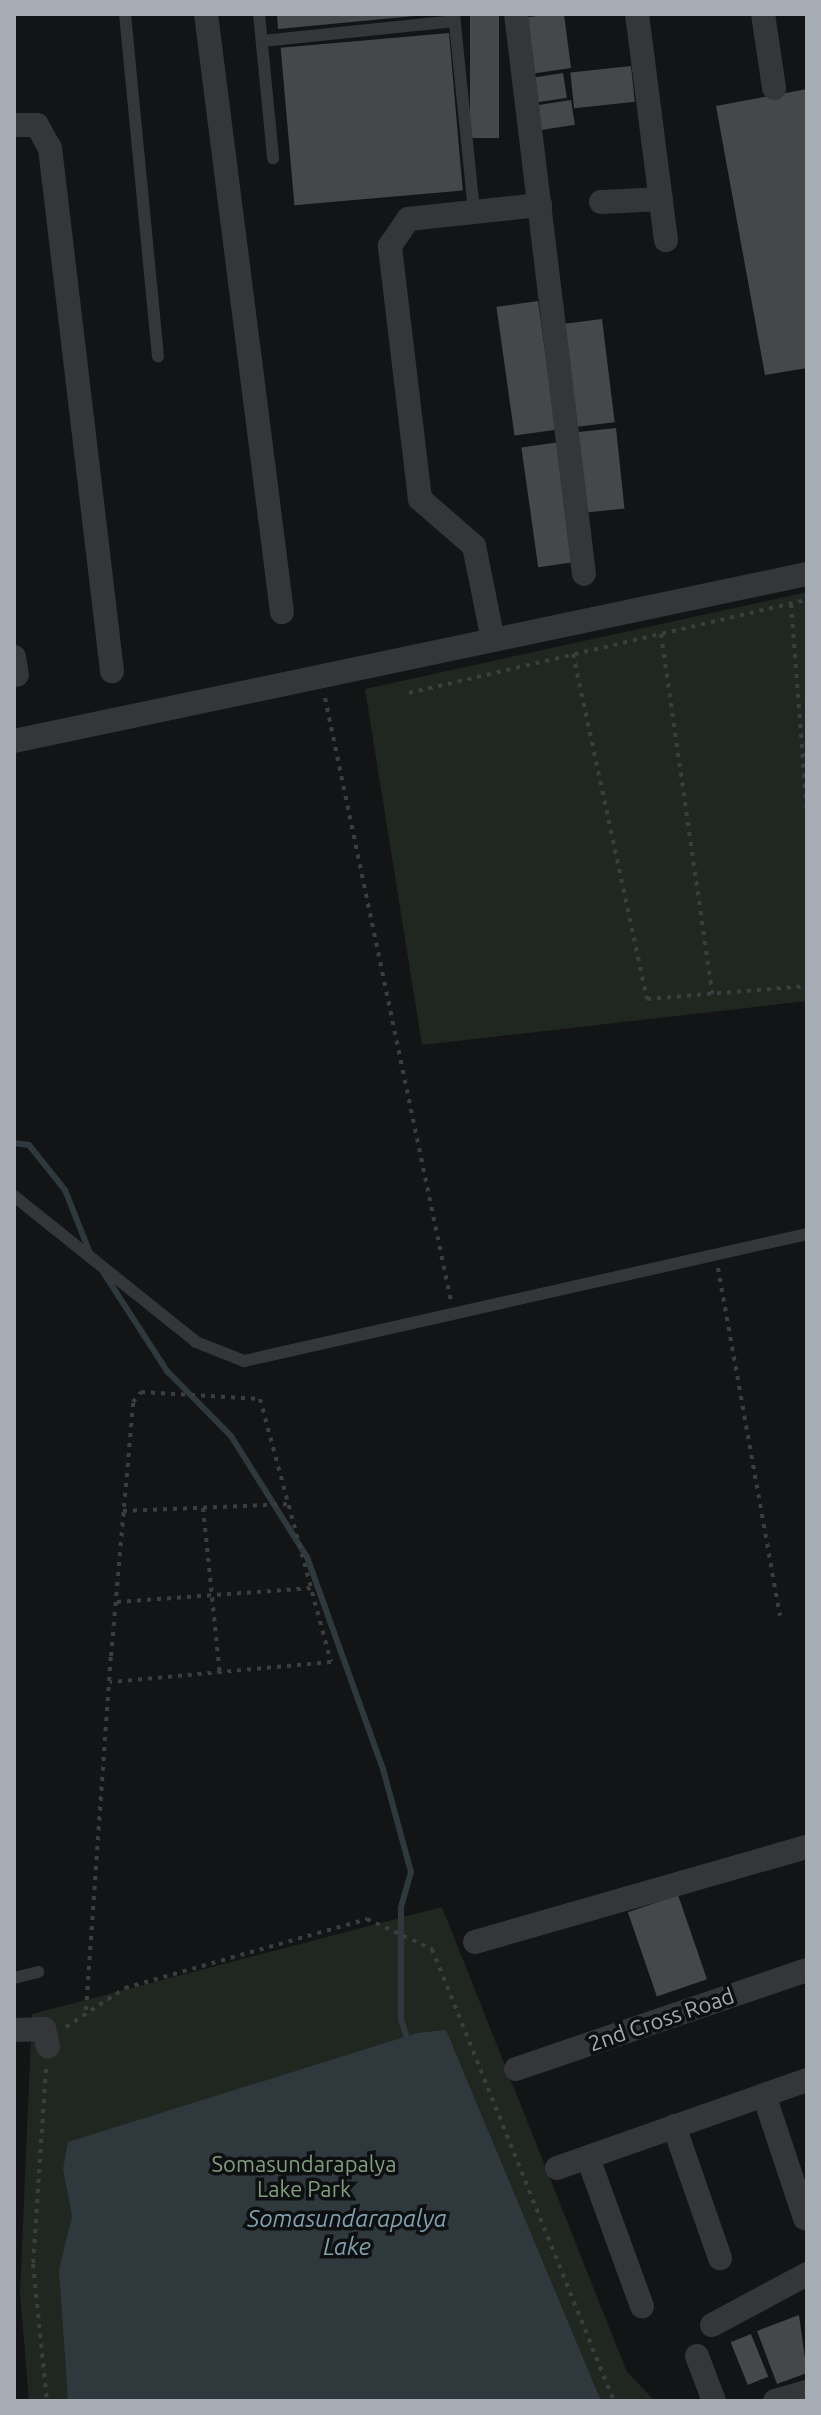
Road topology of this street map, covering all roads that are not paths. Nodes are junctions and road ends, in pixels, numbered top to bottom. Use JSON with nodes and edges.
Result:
{"nodes":[{"id":1,"x":125,"y":14,"type":"edge"},
{"id":2,"x":206,"y":14,"type":"edge"},
{"id":3,"x":259,"y":14,"type":"edge"},
{"id":4,"x":516,"y":14,"type":"edge"},
{"id":5,"x":637,"y":14,"type":"edge"},
{"id":6,"x":763,"y":14,"type":"edge"},
{"id":7,"x":455,"y":18,"type":"edge"},
{"id":8,"x":262,"y":41,"type":"junction"},
{"id":9,"x":774,"y":88,"type":"dead end"},
{"id":10,"x":14,"y":125,"type":"edge"},
{"id":11,"x":273,"y":158,"type":"dead end"},
{"id":12,"x":661,"y":199,"type":"junction"},
{"id":13,"x":601,"y":202,"type":"dead end"},
{"id":14,"x":540,"y":205,"type":"junction"},
{"id":15,"x":474,"y":212,"type":"junction"},
{"id":16,"x":666,"y":240,"type":"dead end"},
{"id":17,"x":158,"y":356,"type":"dead end"},
{"id":18,"x":584,"y":574,"type":"dead end"},
{"id":19,"x":807,"y":574,"type":"edge"},
{"id":20,"x":282,"y":612,"type":"dead end"},
{"id":21,"x":493,"y":640,"type":"junction"},
{"id":22,"x":112,"y":671,"type":"dead end"},
{"id":23,"x":14,"y":741,"type":"edge"},
{"id":24,"x":14,"y":1196,"type":"edge"},
{"id":25,"x":807,"y":1234,"type":"edge"},
{"id":26,"x":807,"y":1847,"type":"edge"},
{"id":27,"x":475,"y":1942,"type":"dead end"},
{"id":28,"x":807,"y":1970,"type":"edge"},
{"id":29,"x":38,"y":1972,"type":"dead end"},
{"id":30,"x":14,"y":1978,"type":"edge"},
{"id":31,"x":14,"y":2030,"type":"edge"},
{"id":32,"x":48,"y":2047,"type":"road end"},
{"id":33,"x":516,"y":2069,"type":"dead end"},
{"id":34,"x":807,"y":2080,"type":"edge"},
{"id":35,"x":764,"y":2095,"type":"junction"},
{"id":36,"x":674,"y":2126,"type":"junction"},
{"id":37,"x":588,"y":2158,"type":"junction"},
{"id":38,"x":557,"y":2168,"type":"dead end"},
{"id":39,"x":805,"y":2218,"type":"edge"},
{"id":40,"x":720,"y":2258,"type":"dead end"},
{"id":41,"x":807,"y":2274,"type":"edge"},
{"id":42,"x":642,"y":2306,"type":"dead end"},
{"id":43,"x":712,"y":2325,"type":"dead end"},
{"id":44,"x":697,"y":2356,"type":"dead end"},
{"id":45,"x":807,"y":2392,"type":"edge"},
{"id":46,"x":714,"y":2401,"type":"edge"},
{"id":47,"x":775,"y":2401,"type":"edge"}],
"edges":[{"from":1,"to":17,"type":"lane"},
{"from":2,"to":20,"type":"street"},
{"from":3,"to":8,"type":"lane"},
{"from":4,"to":14,"type":"street"},
{"from":5,"to":12,"type":"street"},
{"from":6,"to":9,"type":"street"},
{"from":7,"to":8,"type":"lane"},
{"from":7,"to":15,"type":"lane"},
{"from":8,"to":11,"type":"lane"},
{"from":10,"to":22,"type":"street"},
{"from":12,"to":13,"type":"street"},
{"from":12,"to":16,"type":"street"},
{"from":14,"to":15,"type":"street"},
{"from":14,"to":18,"type":"street"},
{"from":15,"to":21,"type":"street"},
{"from":19,"to":21,"type":"street"},
{"from":21,"to":23,"type":"street"},
{"from":24,"to":25,"type":"lane"},
{"from":26,"to":27,"type":"street"},
{"from":28,"to":33,"type":"street","name":"2nd Cross Road"},
{"from":29,"to":30,"type":"lane"},
{"from":31,"to":32,"type":"street"},
{"from":34,"to":35,"type":"street"},
{"from":35,"to":36,"type":"street"},
{"from":35,"to":39,"type":"street"},
{"from":36,"to":37,"type":"street"},
{"from":36,"to":40,"type":"street"},
{"from":37,"to":38,"type":"street"},
{"from":37,"to":42,"type":"street"},
{"from":41,"to":43,"type":"street"},
{"from":44,"to":46,"type":"street"},
{"from":45,"to":47,"type":"street"}]}
